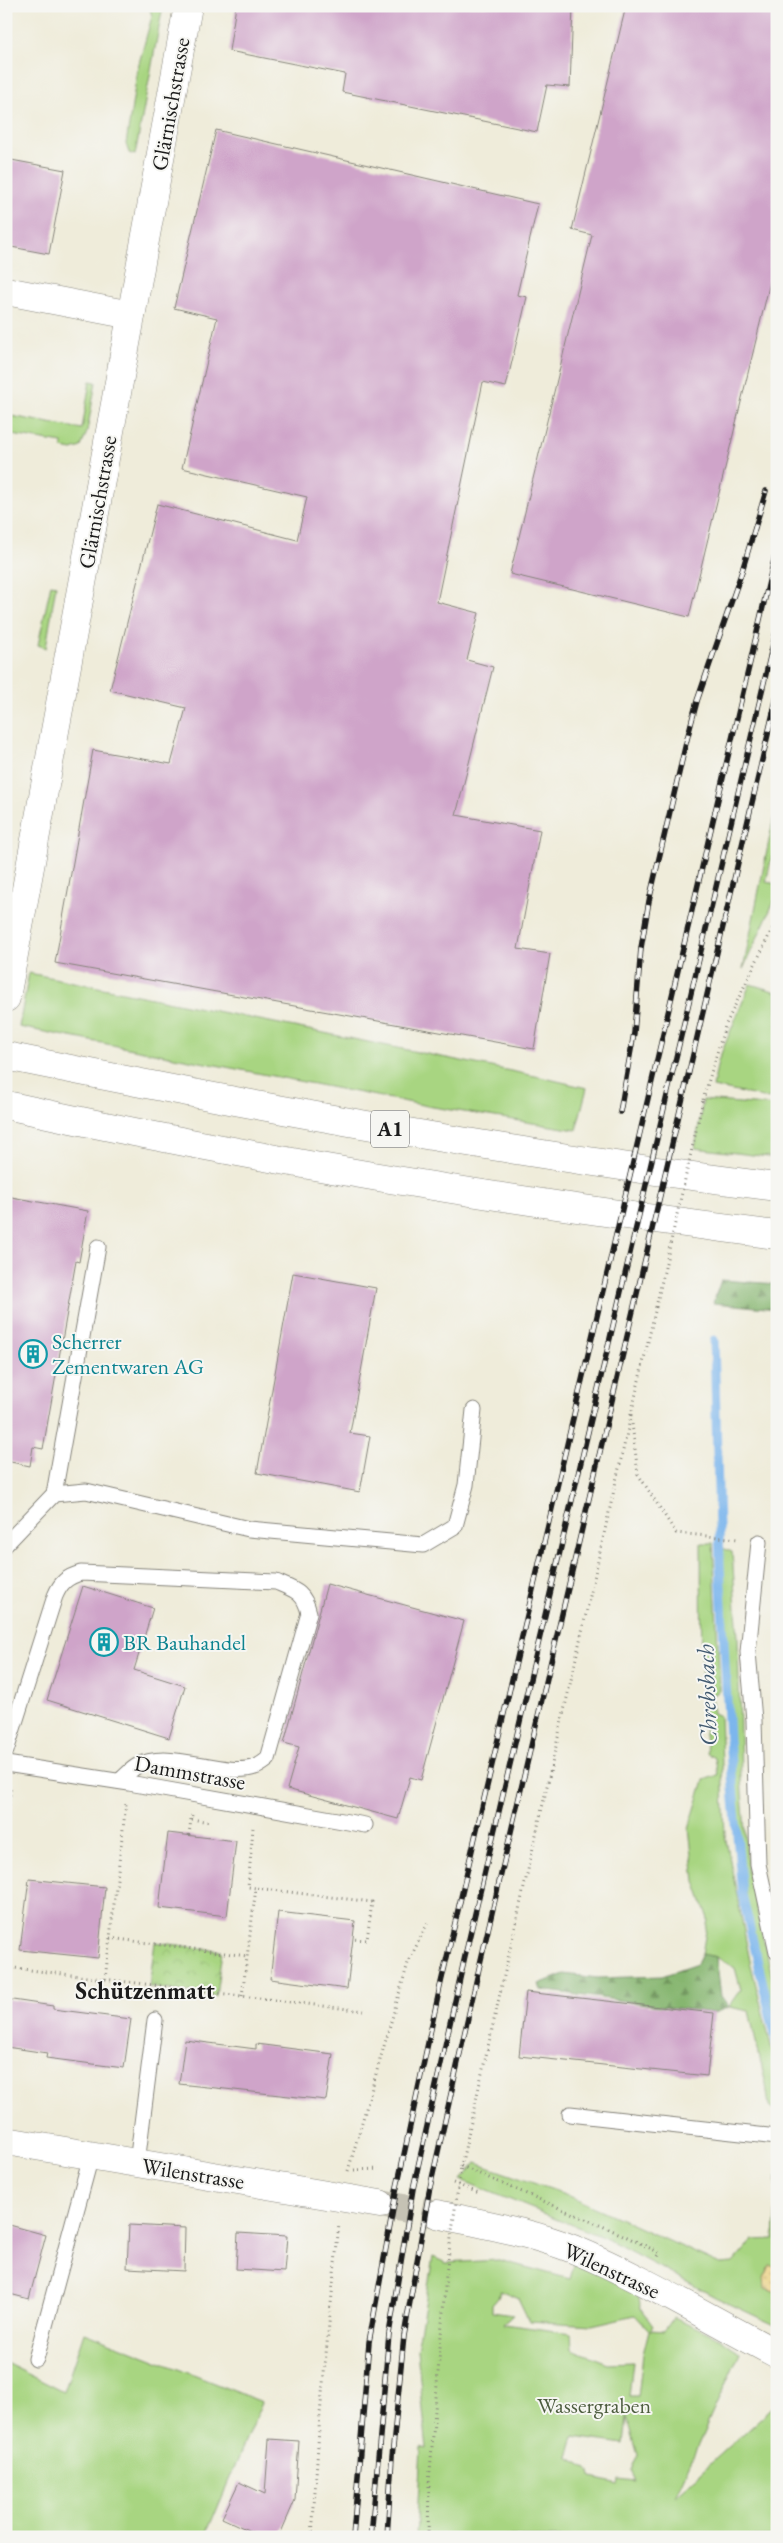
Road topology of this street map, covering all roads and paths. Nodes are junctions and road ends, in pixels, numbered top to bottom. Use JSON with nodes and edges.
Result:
{"nodes":[{"id":1,"x":188,"y":6,"type":"edge"},
{"id":2,"x":6,"y":291,"type":"edge"},
{"id":3,"x":131,"y":314,"type":"junction"},
{"id":4,"x":777,"y":919,"type":"edge"},
{"id":5,"x":6,"y":998,"type":"edge"},
{"id":6,"x":6,"y":1056,"type":"edge"},
{"id":7,"x":6,"y":1105,"type":"edge"},
{"id":8,"x":777,"y":1187,"type":"edge"},
{"id":9,"x":777,"y":1235,"type":"edge"},
{"id":10,"x":98,"y":1247,"type":"dead end"},
{"id":11,"x":474,"y":1410,"type":"dead end"},
{"id":12,"x":631,"y":1415,"type":"junction"},
{"id":13,"x":54,"y":1494,"type":"junction"},
{"id":14,"x":730,"y":1538,"type":"dead end"},
{"id":15,"x":758,"y":1542,"type":"dead end"},
{"id":16,"x":6,"y":1544,"type":"edge"},
{"id":17,"x":6,"y":1751,"type":"edge"},
{"id":18,"x":10,"y":1765,"type":"edge"},
{"id":19,"x":124,"y":1782,"type":"junction"},
{"id":20,"x":194,"y":1794,"type":"junction"},
{"id":21,"x":191,"y":1819,"type":"junction"},
{"id":22,"x":218,"y":1823,"type":"dead end"},
{"id":23,"x":365,"y":1825,"type":"dead end"},
{"id":24,"x":245,"y":1827,"type":"dead end"},
{"id":25,"x":6,"y":1830,"type":"edge"},
{"id":26,"x":189,"y":1835,"type":"dead end"},
{"id":27,"x":256,"y":1888,"type":"junction"},
{"id":28,"x":428,"y":1920,"type":"dead end"},
{"id":29,"x":110,"y":1938,"type":"junction"},
{"id":30,"x":353,"y":1939,"type":"dead end"},
{"id":31,"x":777,"y":1952,"type":"edge"},
{"id":32,"x":247,"y":1956,"type":"junction"},
{"id":33,"x":6,"y":1967,"type":"edge"},
{"id":34,"x":105,"y":1979,"type":"junction"},
{"id":35,"x":242,"y":1996,"type":"junction"},
{"id":36,"x":364,"y":2011,"type":"dead end"},
{"id":37,"x":156,"y":2020,"type":"dead end"},
{"id":38,"x":570,"y":2114,"type":"dead end"},
{"id":39,"x":777,"y":2137,"type":"edge"},
{"id":40,"x":6,"y":2141,"type":"edge"},
{"id":41,"x":91,"y":2156,"type":"junction"},
{"id":42,"x":137,"y":2163,"type":"junction"},
{"id":43,"x":461,"y":2166,"type":"junction"},
{"id":44,"x":372,"y":2169,"type":"dead end"},
{"id":45,"x":378,"y":2169,"type":"dead end"},
{"id":46,"x":453,"y":2182,"type":"dead end"},
{"id":47,"x":466,"y":2187,"type":"dead end"},
{"id":48,"x":380,"y":2204,"type":"tunnel mouth"},
{"id":49,"x":340,"y":2207,"type":"junction"},
{"id":50,"x":437,"y":2214,"type":"tunnel mouth"},
{"id":51,"x":655,"y":2261,"type":"dead end"},
{"id":52,"x":777,"y":2354,"type":"edge"},
{"id":53,"x":36,"y":2359,"type":"dead end"},
{"id":54,"x":312,"y":2537,"type":"edge"},
{"id":55,"x":428,"y":2537,"type":"edge"}],
"edges":[{"from":1,"to":3,"type":"main road","name":"Glärnischstrasse"},
{"from":2,"to":3,"type":"main road"},
{"from":3,"to":5,"type":"main road","name":"Glärnischstrasse"},
{"from":4,"to":12,"type":"path","bridge":true},
{"from":6,"to":8,"type":"main road","number":"A1"},
{"from":7,"to":9,"type":"main road","number":"A1"},
{"from":10,"to":13,"type":"lane"},
{"from":11,"to":13,"type":"lane"},
{"from":12,"to":14,"type":"path"},
{"from":12,"to":43,"type":"path"},
{"from":13,"to":16,"type":"lane"},
{"from":15,"to":31,"type":"lane"},
{"from":17,"to":19,"type":"lane"},
{"from":18,"to":19,"type":"lane","name":"Dammstrasse"},
{"from":18,"to":25,"type":"path"},
{"from":19,"to":20,"type":"lane","name":"Dammstrasse"},
{"from":19,"to":29,"type":"path"},
{"from":20,"to":21,"type":"path"},
{"from":20,"to":23,"type":"lane","name":"Dammstrasse"},
{"from":21,"to":22,"type":"path"},
{"from":21,"to":26,"type":"path"},
{"from":24,"to":27,"type":"path"},
{"from":27,"to":30,"type":"path"},
{"from":27,"to":32,"type":"path"},
{"from":28,"to":49,"type":"path"},
{"from":29,"to":32,"type":"path"},
{"from":29,"to":34,"type":"path"},
{"from":32,"to":35,"type":"path"},
{"from":33,"to":34,"type":"path"},
{"from":34,"to":35,"type":"path"},
{"from":35,"to":36,"type":"path"},
{"from":37,"to":42,"type":"lane"},
{"from":38,"to":39,"type":"lane"},
{"from":40,"to":41,"type":"main road","name":"Wilenstrasse"},
{"from":41,"to":42,"type":"main road","name":"Wilenstrasse"},
{"from":41,"to":53,"type":"lane"},
{"from":42,"to":49,"type":"main road","name":"Wilenstrasse"},
{"from":43,"to":51,"type":"path"},
{"from":43,"to":55,"type":"path","bridge":true},
{"from":44,"to":45,"type":"path"},
{"from":46,"to":47,"type":"path"},
{"from":48,"to":49,"type":"main road","name":"Wilenstrasse"},
{"from":49,"to":54,"type":"path"},
{"from":50,"to":52,"type":"main road","name":"Wilenstrasse"}]}
